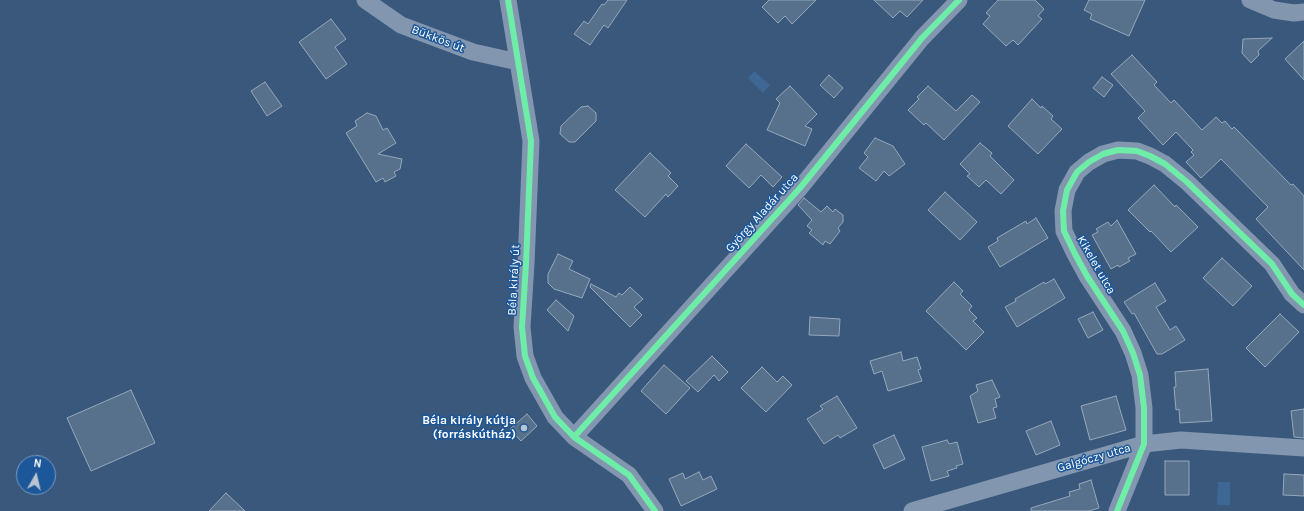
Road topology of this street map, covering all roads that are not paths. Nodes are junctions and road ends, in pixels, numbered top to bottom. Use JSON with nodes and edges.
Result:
{"nodes":[{"id":1,"x":365,"y":0,"type":"edge"},
{"id":2,"x":508,"y":0,"type":"edge"},
{"id":3,"x":960,"y":0,"type":"edge"},
{"id":4,"x":1250,"y":0,"type":"edge"},
{"id":5,"x":1304,"y":12,"type":"edge"},
{"id":6,"x":518,"y":62,"type":"junction"},
{"id":7,"x":1304,"y":305,"type":"edge"},
{"id":8,"x":574,"y":437,"type":"junction"},
{"id":9,"x":1144,"y":444,"type":"junction"},
{"id":10,"x":1304,"y":448,"type":"edge"},
{"id":11,"x":656,"y":511,"type":"edge"},
{"id":12,"x":912,"y":511,"type":"edge"},
{"id":13,"x":1117,"y":511,"type":"edge"}],
"edges":[{"from":1,"to":6,"type":"street","name":"Bükkös út"},
{"from":2,"to":6,"type":"street","name":"Béla király út"},
{"from":3,"to":8,"type":"street","name":"György Aladár utca"},
{"from":4,"to":5,"type":"street"},
{"from":6,"to":8,"type":"street","name":"Béla király út"},
{"from":7,"to":9,"type":"street","name":"Kikelet utca"},
{"from":8,"to":11,"type":"street","name":"Béla király út"},
{"from":9,"to":10,"type":"street","name":"Galgóczy utca"},
{"from":9,"to":12,"type":"street","name":"Galgóczy utca"},
{"from":9,"to":13,"type":"street","name":"Kikelet utca"}]}
